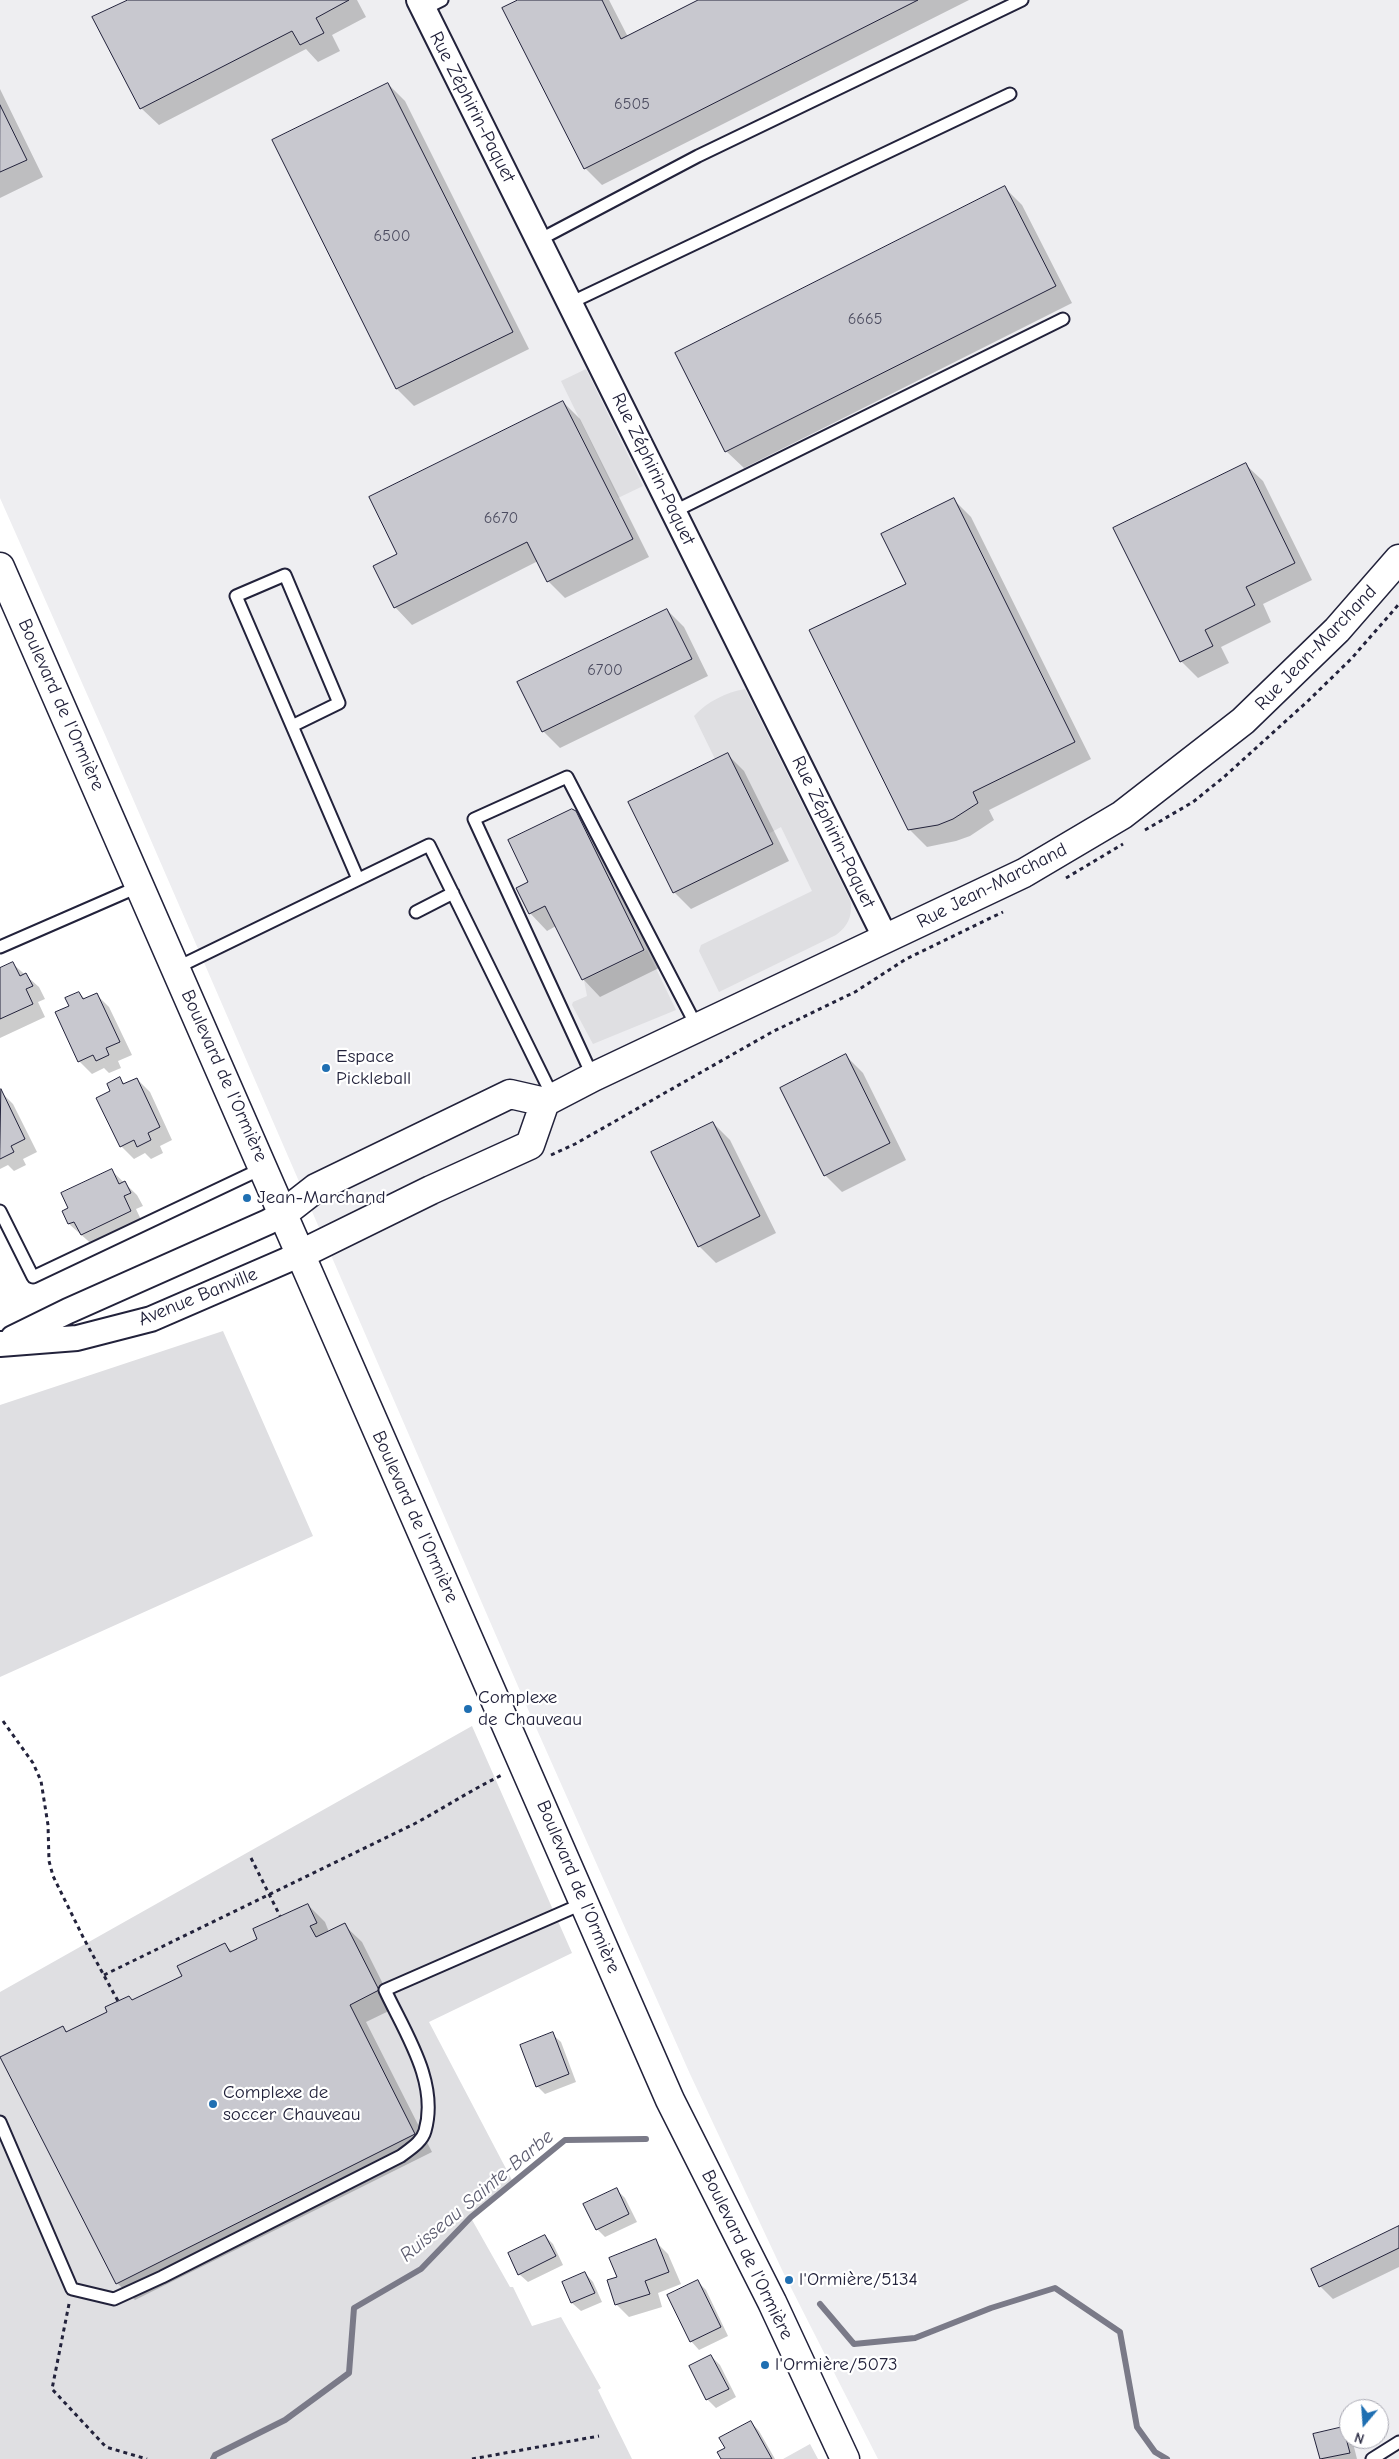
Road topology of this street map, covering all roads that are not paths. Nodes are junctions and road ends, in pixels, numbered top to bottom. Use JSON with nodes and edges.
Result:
{"nodes":[{"id":1,"x":1022,"y":0,"type":"edge"},
{"id":2,"x":428,"y":3,"type":"edge"},
{"id":3,"x":1010,"y":94,"type":"dead end"},
{"id":4,"x":539,"y":240,"type":"junction"},
{"id":5,"x":570,"y":303,"type":"junction"},
{"id":6,"x":1063,"y":319,"type":"dead end"},
{"id":7,"x":675,"y":511,"type":"junction"},
{"id":8,"x":1399,"y":560,"type":"edge"},
{"id":9,"x":0,"y":567,"type":"edge"},
{"id":10,"x":292,"y":726,"type":"junction"},
{"id":11,"x":358,"y":879,"type":"junction"},
{"id":12,"x":140,"y":886,"type":"junction"},
{"id":13,"x":453,"y":893,"type":"junction"},
{"id":14,"x":416,"y":912,"type":"dead end"},
{"id":15,"x":886,"y":939,"type":"junction"},
{"id":16,"x":0,"y":947,"type":"edge"},
{"id":17,"x":176,"y":968,"type":"junction"},
{"id":18,"x":697,"y":1028,"type":"junction"},
{"id":19,"x":592,"y":1077,"type":"junction"},
{"id":20,"x":549,"y":1099,"type":"junction"},
{"id":21,"x":264,"y":1168,"type":"junction"},
{"id":22,"x":0,"y":1211,"type":"edge"},
{"id":23,"x":284,"y":1212,"type":"junction"},
{"id":24,"x":301,"y":1254,"type":"junction"},
{"id":25,"x":2,"y":1344,"type":"edge"},
{"id":26,"x":584,"y":1903,"type":"junction"},
{"id":27,"x":0,"y":2122,"type":"edge"},
{"id":28,"x":1399,"y":2442,"type":"edge"},
{"id":29,"x":845,"y":2459,"type":"edge"},
{"id":30,"x":1372,"y":2459,"type":"edge"}],
"edges":[{"from":1,"to":4,"type":"lane"},
{"from":2,"to":4,"type":"street","name":"Rue Zéphirin-Paquet"},
{"from":3,"to":5,"type":"lane"},
{"from":4,"to":5,"type":"street","name":"Rue Zéphirin-Paquet"},
{"from":5,"to":7,"type":"street","name":"Rue Zéphirin-Paquet"},
{"from":6,"to":7,"type":"lane"},
{"from":7,"to":15,"type":"street","name":"Rue Zéphirin-Paquet"},
{"from":8,"to":15,"type":"main road","name":"Rue Jean-Marchand"},
{"from":9,"to":12,"type":"main road","name":"Boulevard de l'Ormière"},
{"from":10,"to":10,"type":"lane"},
{"from":10,"to":11,"type":"lane"},
{"from":11,"to":13,"type":"lane"},
{"from":11,"to":17,"type":"lane"},
{"from":12,"to":16,"type":"lane"},
{"from":12,"to":17,"type":"main road","name":"Boulevard de l'Ormière"},
{"from":13,"to":14,"type":"lane"},
{"from":13,"to":20,"type":"lane"},
{"from":15,"to":18,"type":"main road","name":"Rue Jean-Marchand"},
{"from":17,"to":21,"type":"main road","name":"Boulevard de l'Ormière"},
{"from":18,"to":19,"type":"main road","name":"Rue Jean-Marchand"},
{"from":18,"to":19,"type":"lane"},
{"from":19,"to":20,"type":"main road","name":"Rue Jean-Marchand"},
{"from":20,"to":23,"type":"main road"},
{"from":20,"to":24,"type":"main road"},
{"from":21,"to":22,"type":"lane"},
{"from":21,"to":23,"type":"main road","name":"Boulevard de l'Ormière"},
{"from":23,"to":24,"type":"main road","name":"Boulevard de l'Ormière"},
{"from":23,"to":25,"type":"street","name":"Avenue Banville"},
{"from":24,"to":25,"type":"street","name":"Avenue Banville"},
{"from":24,"to":26,"type":"main road","name":"Boulevard de l'Ormière"},
{"from":26,"to":27,"type":"lane"},
{"from":26,"to":29,"type":"main road","name":"Boulevard de l'Ormière"},
{"from":28,"to":30,"type":"lane"}]}
